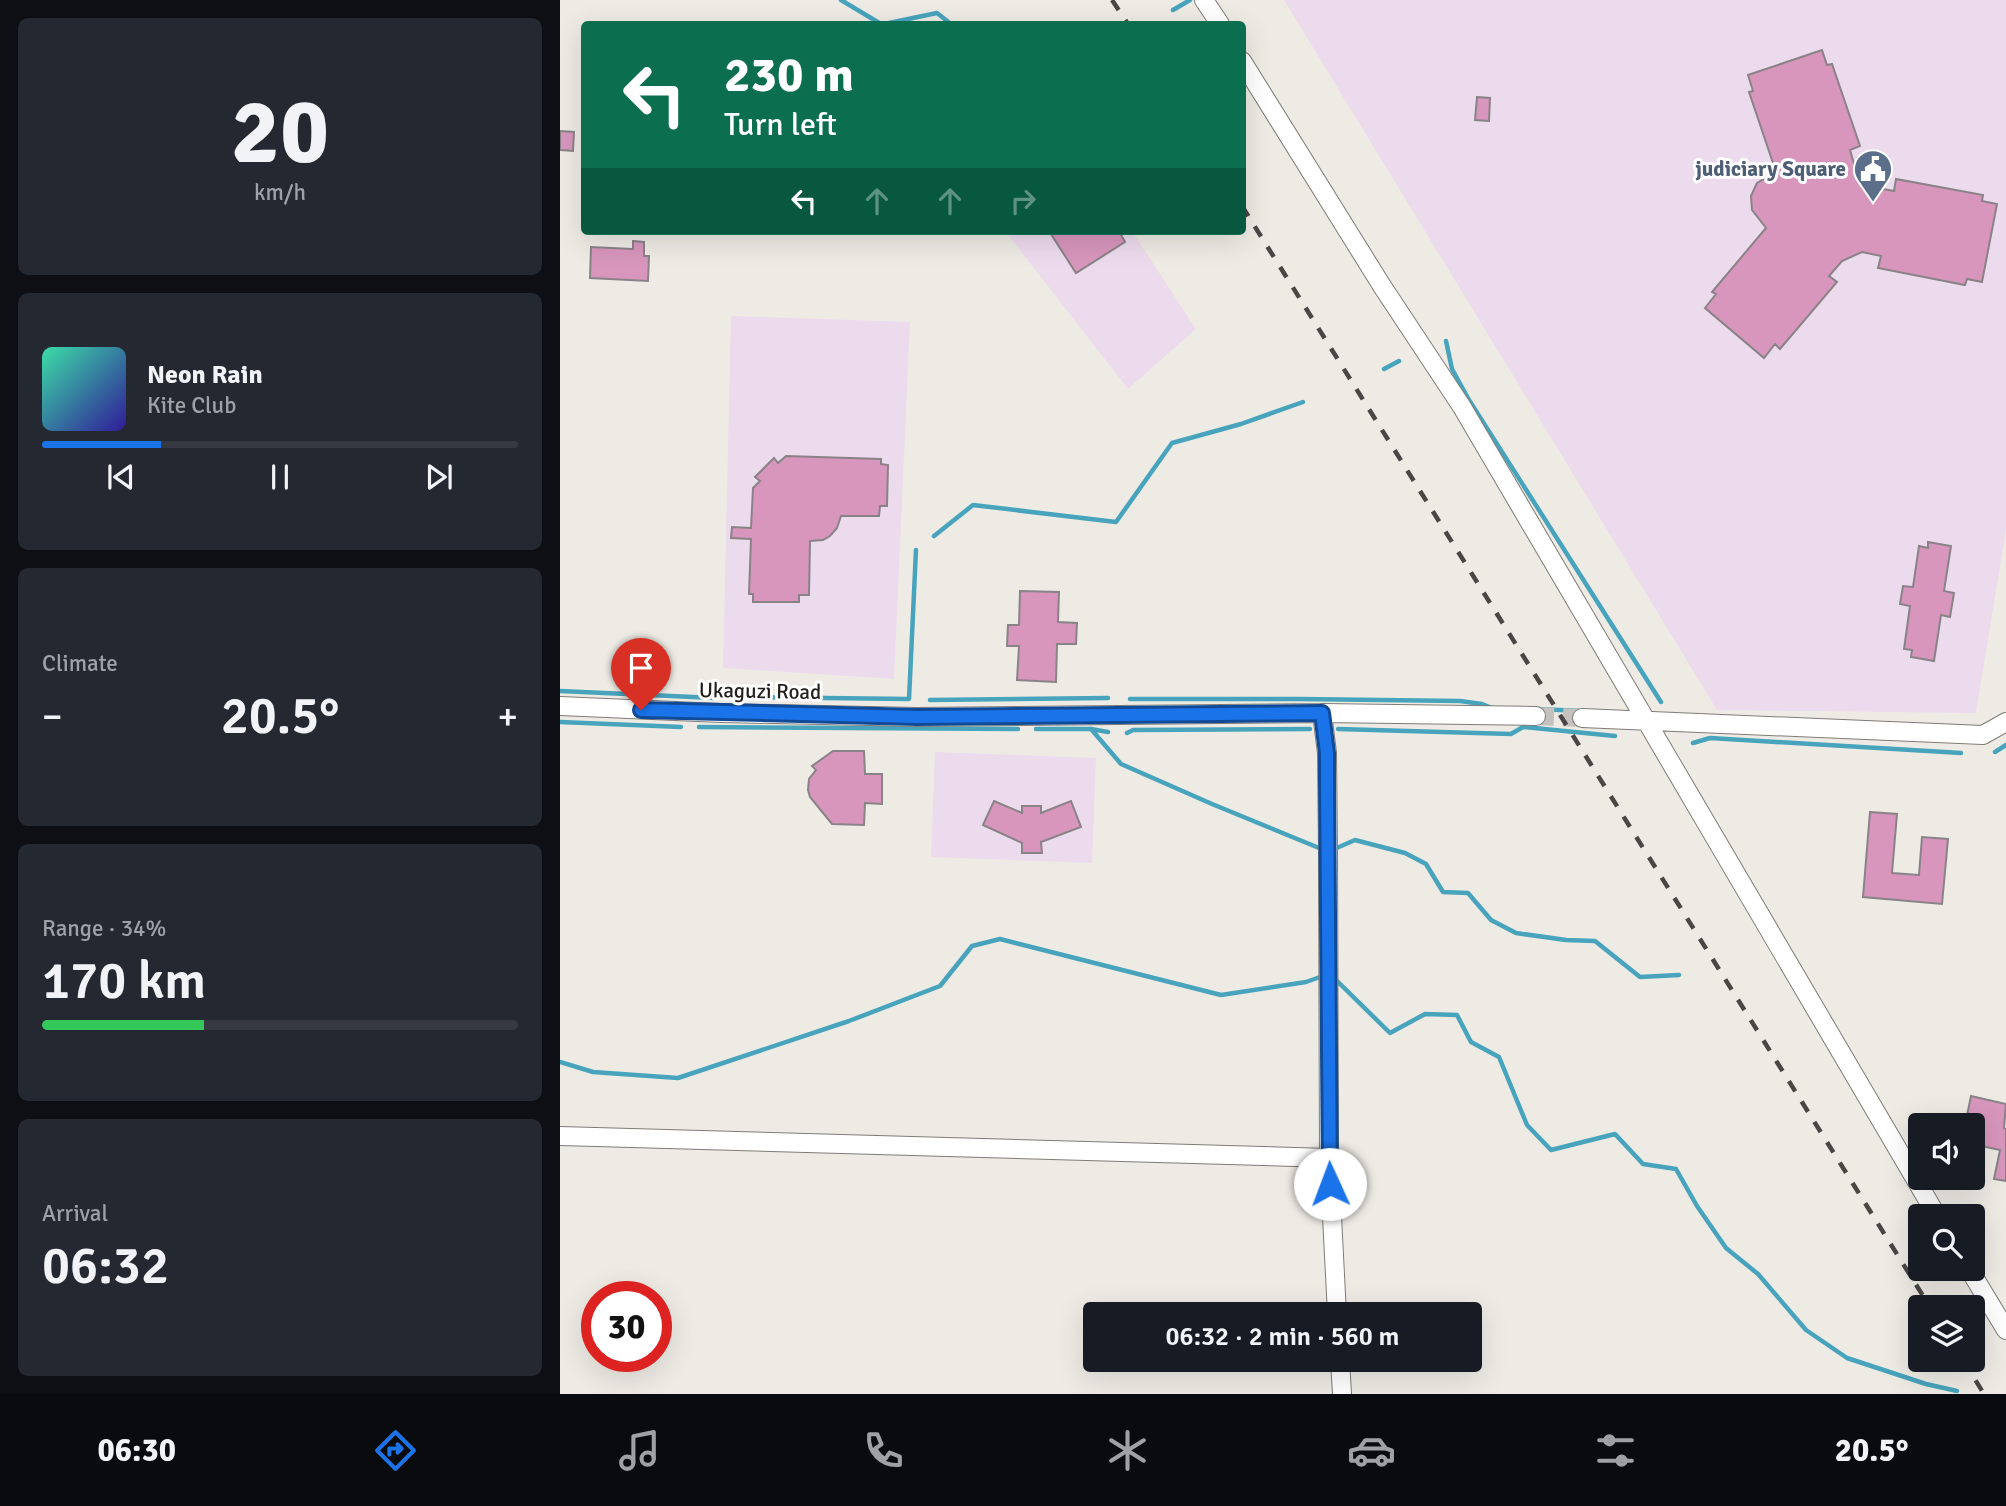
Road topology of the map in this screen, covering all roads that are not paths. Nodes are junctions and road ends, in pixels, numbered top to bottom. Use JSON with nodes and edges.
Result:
{"nodes":[{"id":1,"x":1204,"y":0,"type":"edge"},
{"id":2,"x":1218,"y":21,"type":"edge"},
{"id":3,"x":1246,"y":67,"type":"edge"},
{"id":4,"x":560,"y":706,"type":"edge"},
{"id":5,"x":1322,"y":713,"type":"junction"},
{"id":6,"x":1536,"y":716,"type":"tunnel mouth"},
{"id":7,"x":1582,"y":718,"type":"tunnel mouth"},
{"id":8,"x":1647,"y":721,"type":"junction"},
{"id":9,"x":2006,"y":722,"type":"edge"},
{"id":10,"x":560,"y":1136,"type":"edge"},
{"id":11,"x":1329,"y":1158,"type":"junction"},
{"id":12,"x":1930,"y":1204,"type":"edge"},
{"id":13,"x":1976,"y":1281,"type":"edge"},
{"id":14,"x":1337,"y":1302,"type":"edge"},
{"id":15,"x":2006,"y":1330,"type":"edge"},
{"id":16,"x":1341,"y":1372,"type":"edge"},
{"id":17,"x":1342,"y":1394,"type":"edge"}],
"edges":[{"from":1,"to":2,"type":"street"},
{"from":3,"to":8,"type":"street"},
{"from":4,"to":5,"type":"street","name":"Ukaguzi Road"},
{"from":5,"to":6,"type":"street","name":"Ukaguzi Road"},
{"from":5,"to":11,"type":"street"},
{"from":7,"to":8,"type":"street"},
{"from":8,"to":9,"type":"street"},
{"from":8,"to":12,"type":"street"},
{"from":10,"to":11,"type":"street"},
{"from":11,"to":14,"type":"street"},
{"from":13,"to":15,"type":"street"},
{"from":16,"to":17,"type":"street"}]}
